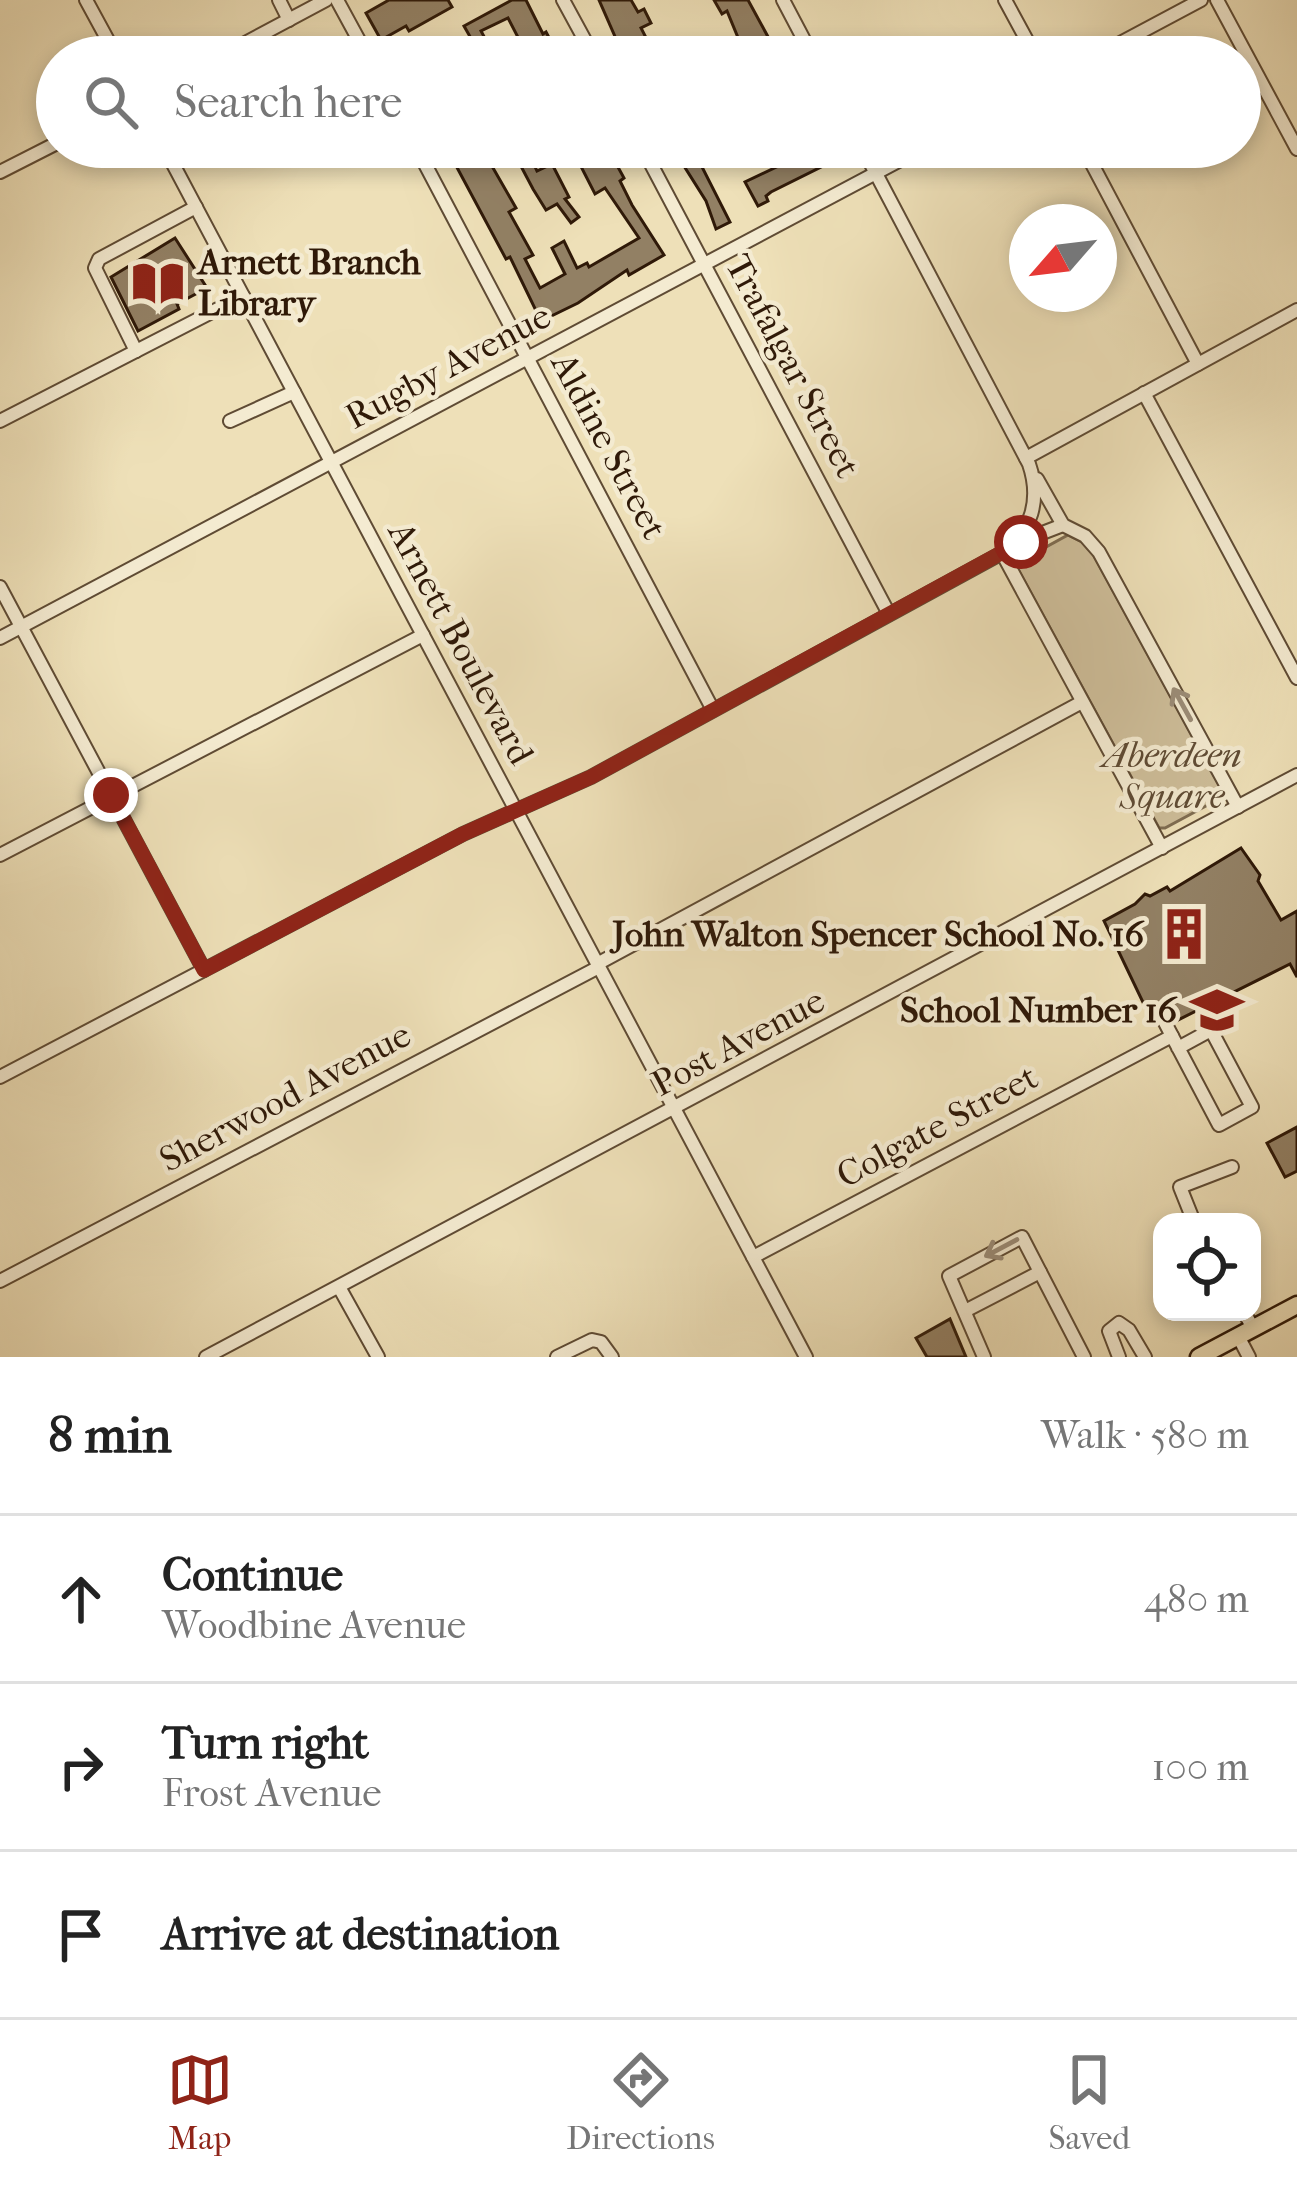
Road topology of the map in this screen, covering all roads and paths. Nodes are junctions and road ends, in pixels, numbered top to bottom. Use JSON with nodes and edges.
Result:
{"nodes":[{"id":1,"x":86,"y":0,"type":"edge"},
{"id":2,"x":278,"y":0,"type":"edge"},
{"id":3,"x":326,"y":0,"type":"edge"},
{"id":4,"x":338,"y":0,"type":"edge"},
{"id":5,"x":563,"y":0,"type":"edge"},
{"id":6,"x":783,"y":0,"type":"edge"},
{"id":7,"x":1005,"y":0,"type":"edge"},
{"id":8,"x":1202,"y":0,"type":"edge"},
{"id":9,"x":1217,"y":0,"type":"edge"},
{"id":10,"x":289,"y":20,"type":"junction"},
{"id":11,"x":106,"y":36,"type":"edge"},
{"id":12,"x":259,"y":36,"type":"edge"},
{"id":13,"x":357,"y":36,"type":"edge"},
{"id":14,"x":583,"y":36,"type":"edge"},
{"id":15,"x":802,"y":36,"type":"edge"},
{"id":16,"x":1025,"y":36,"type":"edge"},
{"id":17,"x":1134,"y":36,"type":"edge"},
{"id":18,"x":1236,"y":36,"type":"edge"},
{"id":19,"x":1261,"y":82,"type":"edge"},
{"id":20,"x":1297,"y":149,"type":"edge"},
{"id":21,"x":36,"y":153,"type":"edge"},
{"id":22,"x":175,"y":168,"type":"edge"},
{"id":23,"x":427,"y":168,"type":"edge"},
{"id":24,"x":653,"y":168,"type":"edge"},
{"id":25,"x":873,"y":168,"type":"edge"},
{"id":26,"x":885,"y":168,"type":"edge"},
{"id":27,"x":1094,"y":168,"type":"edge"},
{"id":28,"x":0,"y":172,"type":"edge"},
{"id":29,"x":876,"y":173,"type":"junction"},
{"id":30,"x":196,"y":207,"type":"junction"},
{"id":31,"x":705,"y":264,"type":"junction"},
{"id":32,"x":243,"y":296,"type":"junction"},
{"id":33,"x":1295,"y":316,"type":"edge"},
{"id":34,"x":136,"y":351,"type":"junction"},
{"id":35,"x":529,"y":358,"type":"junction"},
{"id":36,"x":1198,"y":364,"type":"junction"},
{"id":37,"x":294,"y":392,"type":"junction"},
{"id":38,"x":1144,"y":393,"type":"junction"},
{"id":39,"x":230,"y":421,"type":"dead end"},
{"id":40,"x":0,"y":422,"type":"edge"},
{"id":41,"x":331,"y":461,"type":"junction"},
{"id":42,"x":1028,"y":461,"type":"junction"},
{"id":43,"x":1063,"y":524,"type":"junction"},
{"id":44,"x":1005,"y":551,"type":"junction"},
{"id":45,"x":0,"y":587,"type":"edge"},
{"id":46,"x":889,"y":614,"type":"junction"},
{"id":47,"x":21,"y":627,"type":"junction"},
{"id":48,"x":423,"y":635,"type":"junction"},
{"id":49,"x":0,"y":638,"type":"edge"},
{"id":50,"x":1297,"y":678,"type":"edge"},
{"id":51,"x":1082,"y":702,"type":"junction"},
{"id":52,"x":713,"y":710,"type":"junction"},
{"id":53,"x":1297,"y":775,"type":"edge"},
{"id":54,"x":111,"y":795,"type":"junction"},
{"id":55,"x":1238,"y":807,"type":"junction"},
{"id":56,"x":516,"y":811,"type":"junction"},
{"id":57,"x":1162,"y":848,"type":"junction"},
{"id":58,"x":0,"y":855,"type":"edge"},
{"id":59,"x":598,"y":965,"type":"junction"},
{"id":60,"x":204,"y":970,"type":"junction"},
{"id":61,"x":1160,"y":1013,"type":"dead end"},
{"id":62,"x":1175,"y":1042,"type":"junction"},
{"id":63,"x":0,"y":1077,"type":"edge"},
{"id":64,"x":674,"y":1110,"type":"junction"},
{"id":65,"x":1232,"y":1167,"type":"dead end"},
{"id":66,"x":1190,"y":1213,"type":"edge"},
{"id":67,"x":753,"y":1257,"type":"junction"},
{"id":68,"x":1040,"y":1272,"type":"junction"},
{"id":69,"x":0,"y":1281,"type":"edge"},
{"id":70,"x":339,"y":1287,"type":"junction"},
{"id":71,"x":1297,"y":1305,"type":"edge"},
{"id":72,"x":965,"y":1311,"type":"junction"},
{"id":73,"x":1245,"y":1326,"type":"edge"},
{"id":74,"x":206,"y":1357,"type":"edge"},
{"id":75,"x":378,"y":1357,"type":"edge"},
{"id":76,"x":557,"y":1357,"type":"edge"},
{"id":77,"x":612,"y":1357,"type":"edge"},
{"id":78,"x":806,"y":1357,"type":"edge"},
{"id":79,"x":984,"y":1357,"type":"edge"},
{"id":80,"x":1084,"y":1357,"type":"edge"},
{"id":81,"x":1119,"y":1357,"type":"edge"},
{"id":82,"x":1145,"y":1357,"type":"edge"},
{"id":83,"x":1199,"y":1357,"type":"edge"},
{"id":84,"x":1249,"y":1357,"type":"edge"}],
"edges":[{"from":1,"to":11,"type":"street"},
{"from":2,"to":10,"type":"street"},
{"from":3,"to":10,"type":"street"},
{"from":4,"to":13,"type":"street"},
{"from":5,"to":14,"type":"street"},
{"from":6,"to":15,"type":"street"},
{"from":7,"to":16,"type":"street"},
{"from":8,"to":17,"type":"street"},
{"from":9,"to":18,"type":"street"},
{"from":10,"to":12,"type":"street"},
{"from":19,"to":20,"type":"street"},
{"from":21,"to":28,"type":"street"},
{"from":22,"to":30,"type":"street","name":"Arnett Boulevard"},
{"from":23,"to":35,"type":"street","name":"Aldine Street"},
{"from":24,"to":31,"type":"street","name":"Trafalgar Street"},
{"from":25,"to":29,"type":"street"},
{"from":26,"to":29,"type":"street","name":"Rugby Avenue"},
{"from":27,"to":36,"type":"street"},
{"from":29,"to":31,"type":"street","name":"Rugby Avenue"},
{"from":29,"to":42,"type":"street"},
{"from":30,"to":32,"type":"street","name":"Arnett Boulevard"},
{"from":30,"to":34,"type":"street"},
{"from":31,"to":35,"type":"street","name":"Rugby Avenue"},
{"from":31,"to":46,"type":"street","name":"Trafalgar Street"},
{"from":32,"to":34,"type":"street"},
{"from":32,"to":37,"type":"street","name":"Arnett Boulevard"},
{"from":33,"to":36,"type":"street"},
{"from":34,"to":40,"type":"street"},
{"from":35,"to":41,"type":"street","name":"Rugby Avenue"},
{"from":35,"to":52,"type":"street","name":"Aldine Street"},
{"from":36,"to":38,"type":"street"},
{"from":37,"to":39,"type":"street"},
{"from":37,"to":41,"type":"street","name":"Arnett Boulevard"},
{"from":38,"to":42,"type":"street"},
{"from":38,"to":50,"type":"street"},
{"from":41,"to":47,"type":"street","name":"Rugby Avenue"},
{"from":41,"to":48,"type":"street","name":"Arnett Boulevard"},
{"from":42,"to":43,"type":"street"},
{"from":42,"to":44,"type":"street"},
{"from":43,"to":44,"type":"street"},
{"from":55,"to":43,"type":"street","one_way":true},
{"from":44,"to":46,"type":"street"},
{"from":44,"to":51,"type":"street"},
{"from":45,"to":47,"type":"street"},
{"from":46,"to":52,"type":"street"},
{"from":47,"to":49,"type":"street","name":"Rugby Avenue"},
{"from":47,"to":54,"type":"street"},
{"from":48,"to":54,"type":"street"},
{"from":48,"to":56,"type":"street","name":"Arnett Boulevard"},
{"from":51,"to":57,"type":"street"},
{"from":51,"to":59,"type":"street","name":"Sherwood Avenue"},
{"from":52,"to":56,"type":"street"},
{"from":53,"to":55,"type":"street","name":"Post Avenue"},
{"from":54,"to":58,"type":"street"},
{"from":54,"to":60,"type":"street"},
{"from":55,"to":57,"type":"street","name":"Post Avenue"},
{"from":56,"to":59,"type":"street","name":"Arnett Boulevard"},
{"from":56,"to":60,"type":"street"},
{"from":57,"to":64,"type":"street","name":"Post Avenue"},
{"from":59,"to":64,"type":"street","name":"Arnett Boulevard"},
{"from":59,"to":69,"type":"street","name":"Sherwood Avenue"},
{"from":60,"to":63,"type":"street"},
{"from":61,"to":62,"type":"street"},
{"from":62,"to":62,"type":"street"},
{"from":62,"to":67,"type":"street","name":"Colgate Street"},
{"from":64,"to":67,"type":"street","name":"Arnett Boulevard"},
{"from":64,"to":70,"type":"street","name":"Post Avenue"},
{"from":65,"to":66,"type":"street"},
{"from":67,"to":78,"type":"street","name":"Arnett Boulevard"},
{"from":68,"to":72,"type":"street"},
{"from":68,"to":72,"type":"street","one_way":true},
{"from":68,"to":80,"type":"street"},
{"from":70,"to":74,"type":"street","name":"Post Avenue"},
{"from":70,"to":75,"type":"street"},
{"from":71,"to":73,"type":"main road"},
{"from":72,"to":79,"type":"street"},
{"from":73,"to":83,"type":"main road"},
{"from":73,"to":84,"type":"street"},
{"from":76,"to":77,"type":"street"},
{"from":81,"to":82,"type":"street"}]}
